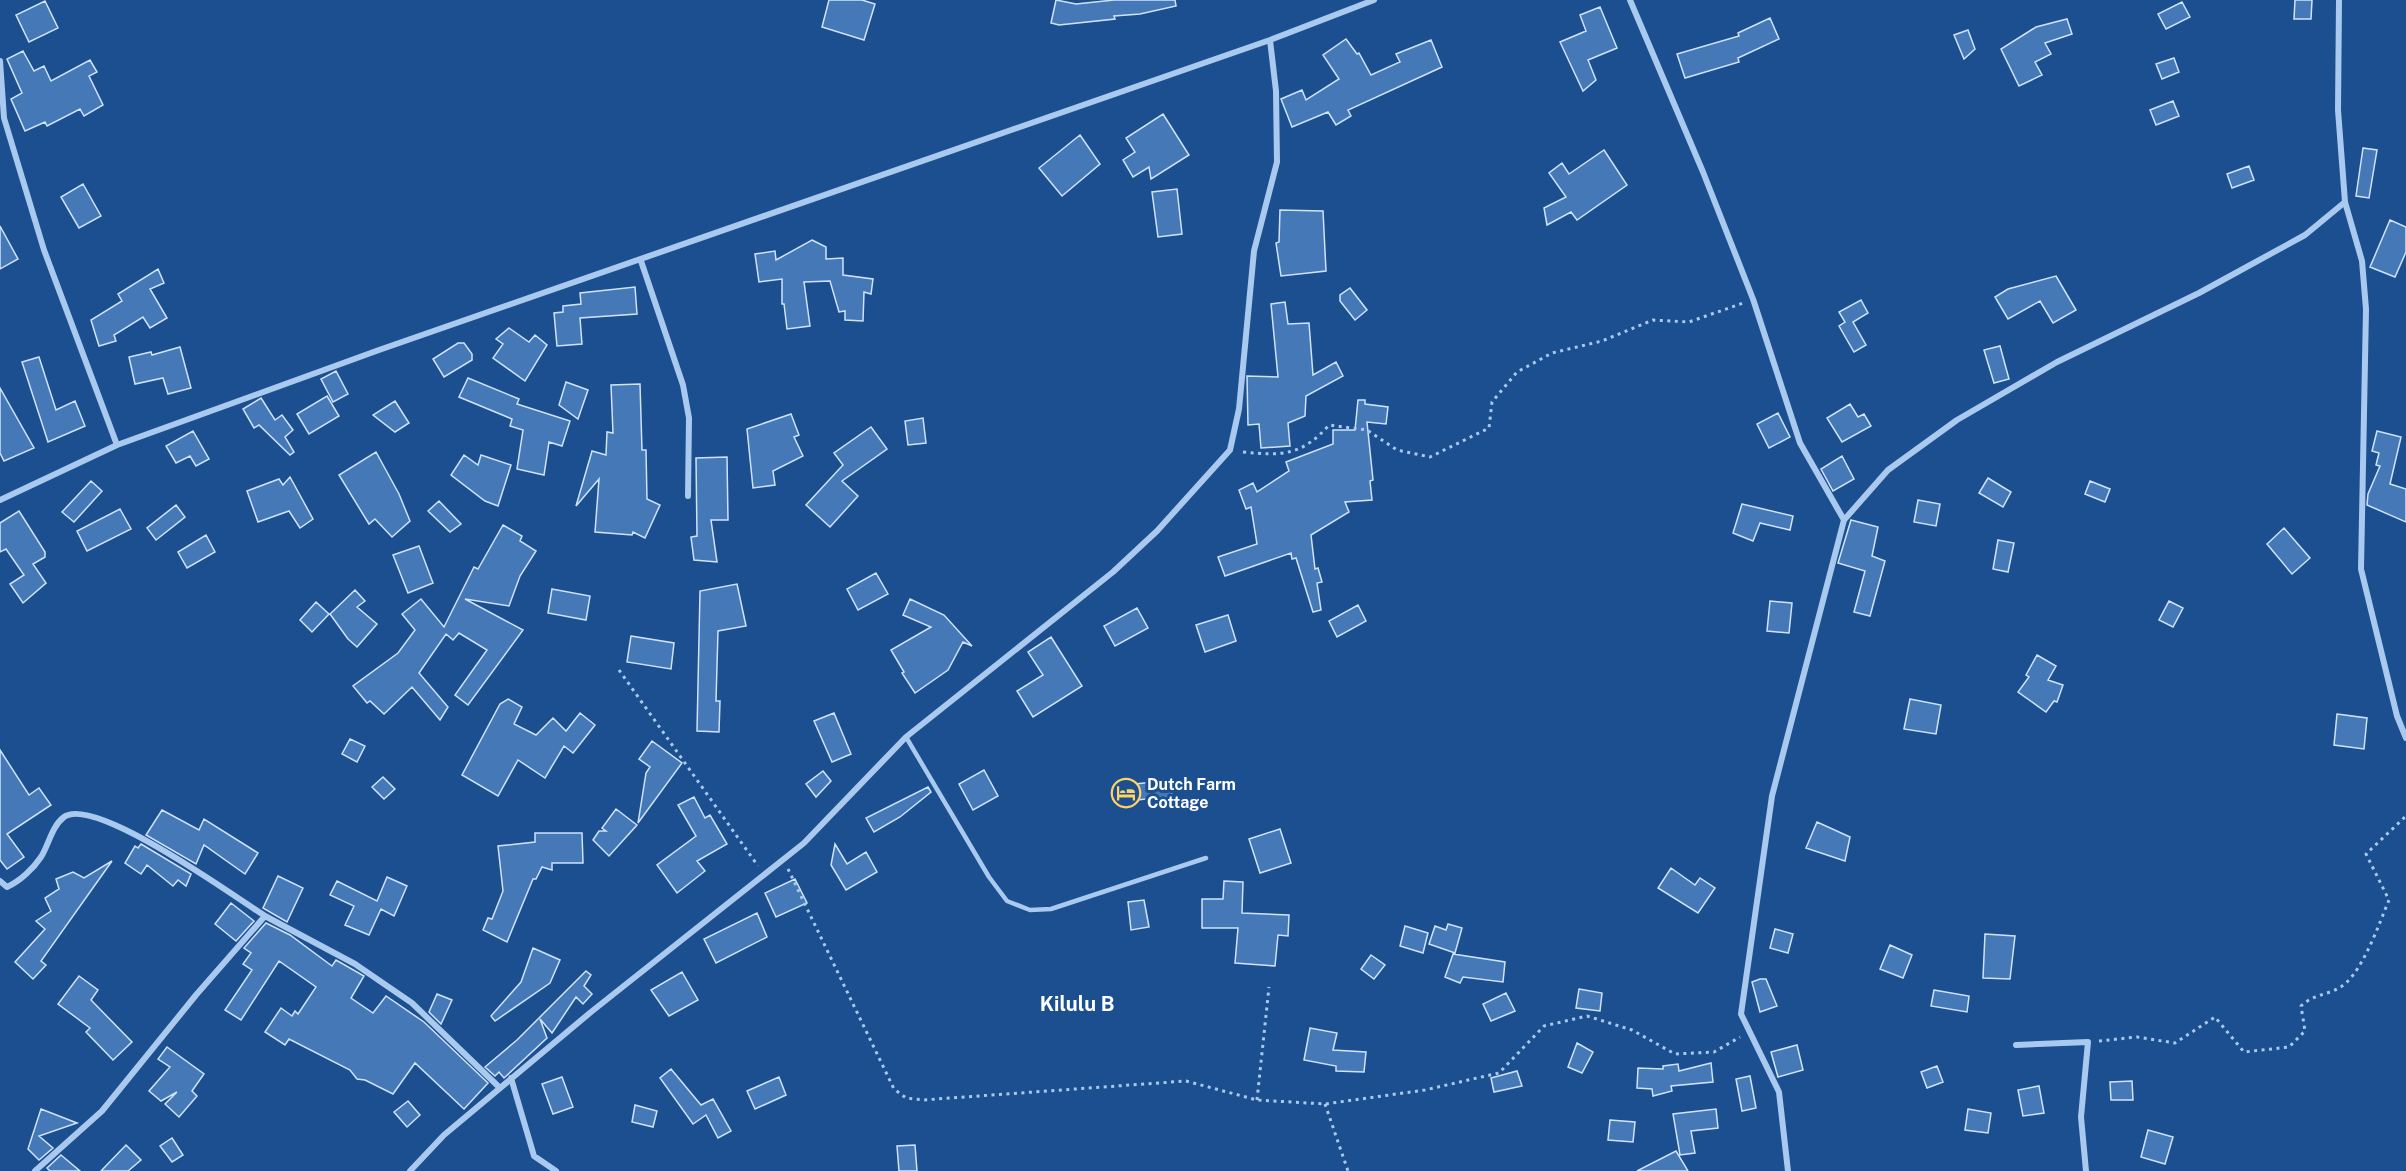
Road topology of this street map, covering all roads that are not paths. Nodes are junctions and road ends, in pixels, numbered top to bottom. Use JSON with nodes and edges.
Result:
{"nodes":[{"id":1,"x":1374,"y":0,"type":"edge"},
{"id":2,"x":1630,"y":0,"type":"edge"},
{"id":3,"x":2339,"y":0,"type":"edge"},
{"id":4,"x":1270,"y":40,"type":"junction"},
{"id":5,"x":0,"y":61,"type":"edge"},
{"id":6,"x":2345,"y":202,"type":"junction"},
{"id":7,"x":641,"y":261,"type":"junction"},
{"id":8,"x":117,"y":445,"type":"junction"},
{"id":9,"x":688,"y":496,"type":"dead end"},
{"id":10,"x":0,"y":500,"type":"edge"},
{"id":11,"x":1844,"y":520,"type":"junction"},
{"id":12,"x":906,"y":737,"type":"junction"},
{"id":13,"x":2406,"y":738,"type":"edge"},
{"id":14,"x":1206,"y":858,"type":"dead end"},
{"id":15,"x":0,"y":881,"type":"edge"},
{"id":16,"x":265,"y":916,"type":"junction"},
{"id":17,"x":2016,"y":1045,"type":"dead end"},
{"id":18,"x":511,"y":1078,"type":"junction"},
{"id":19,"x":500,"y":1088,"type":"junction"},
{"id":20,"x":35,"y":1171,"type":"edge"},
{"id":21,"x":410,"y":1171,"type":"edge"},
{"id":22,"x":556,"y":1171,"type":"edge"},
{"id":23,"x":1788,"y":1171,"type":"edge"},
{"id":24,"x":2086,"y":1171,"type":"edge"}],
"edges":[{"from":1,"to":4,"type":"street"},
{"from":2,"to":11,"type":"street"},
{"from":3,"to":6,"type":"street"},
{"from":4,"to":7,"type":"street"},
{"from":4,"to":12,"type":"street"},
{"from":5,"to":8,"type":"street"},
{"from":6,"to":11,"type":"street"},
{"from":6,"to":13,"type":"street"},
{"from":7,"to":8,"type":"street"},
{"from":7,"to":9,"type":"street"},
{"from":8,"to":10,"type":"street"},
{"from":11,"to":23,"type":"street"},
{"from":12,"to":14,"type":"lane"},
{"from":12,"to":18,"type":"street"},
{"from":15,"to":16,"type":"street"},
{"from":16,"to":19,"type":"street"},
{"from":16,"to":20,"type":"street"},
{"from":17,"to":24,"type":"street"},
{"from":18,"to":19,"type":"street"},
{"from":18,"to":22,"type":"street"},
{"from":19,"to":21,"type":"street"}]}
